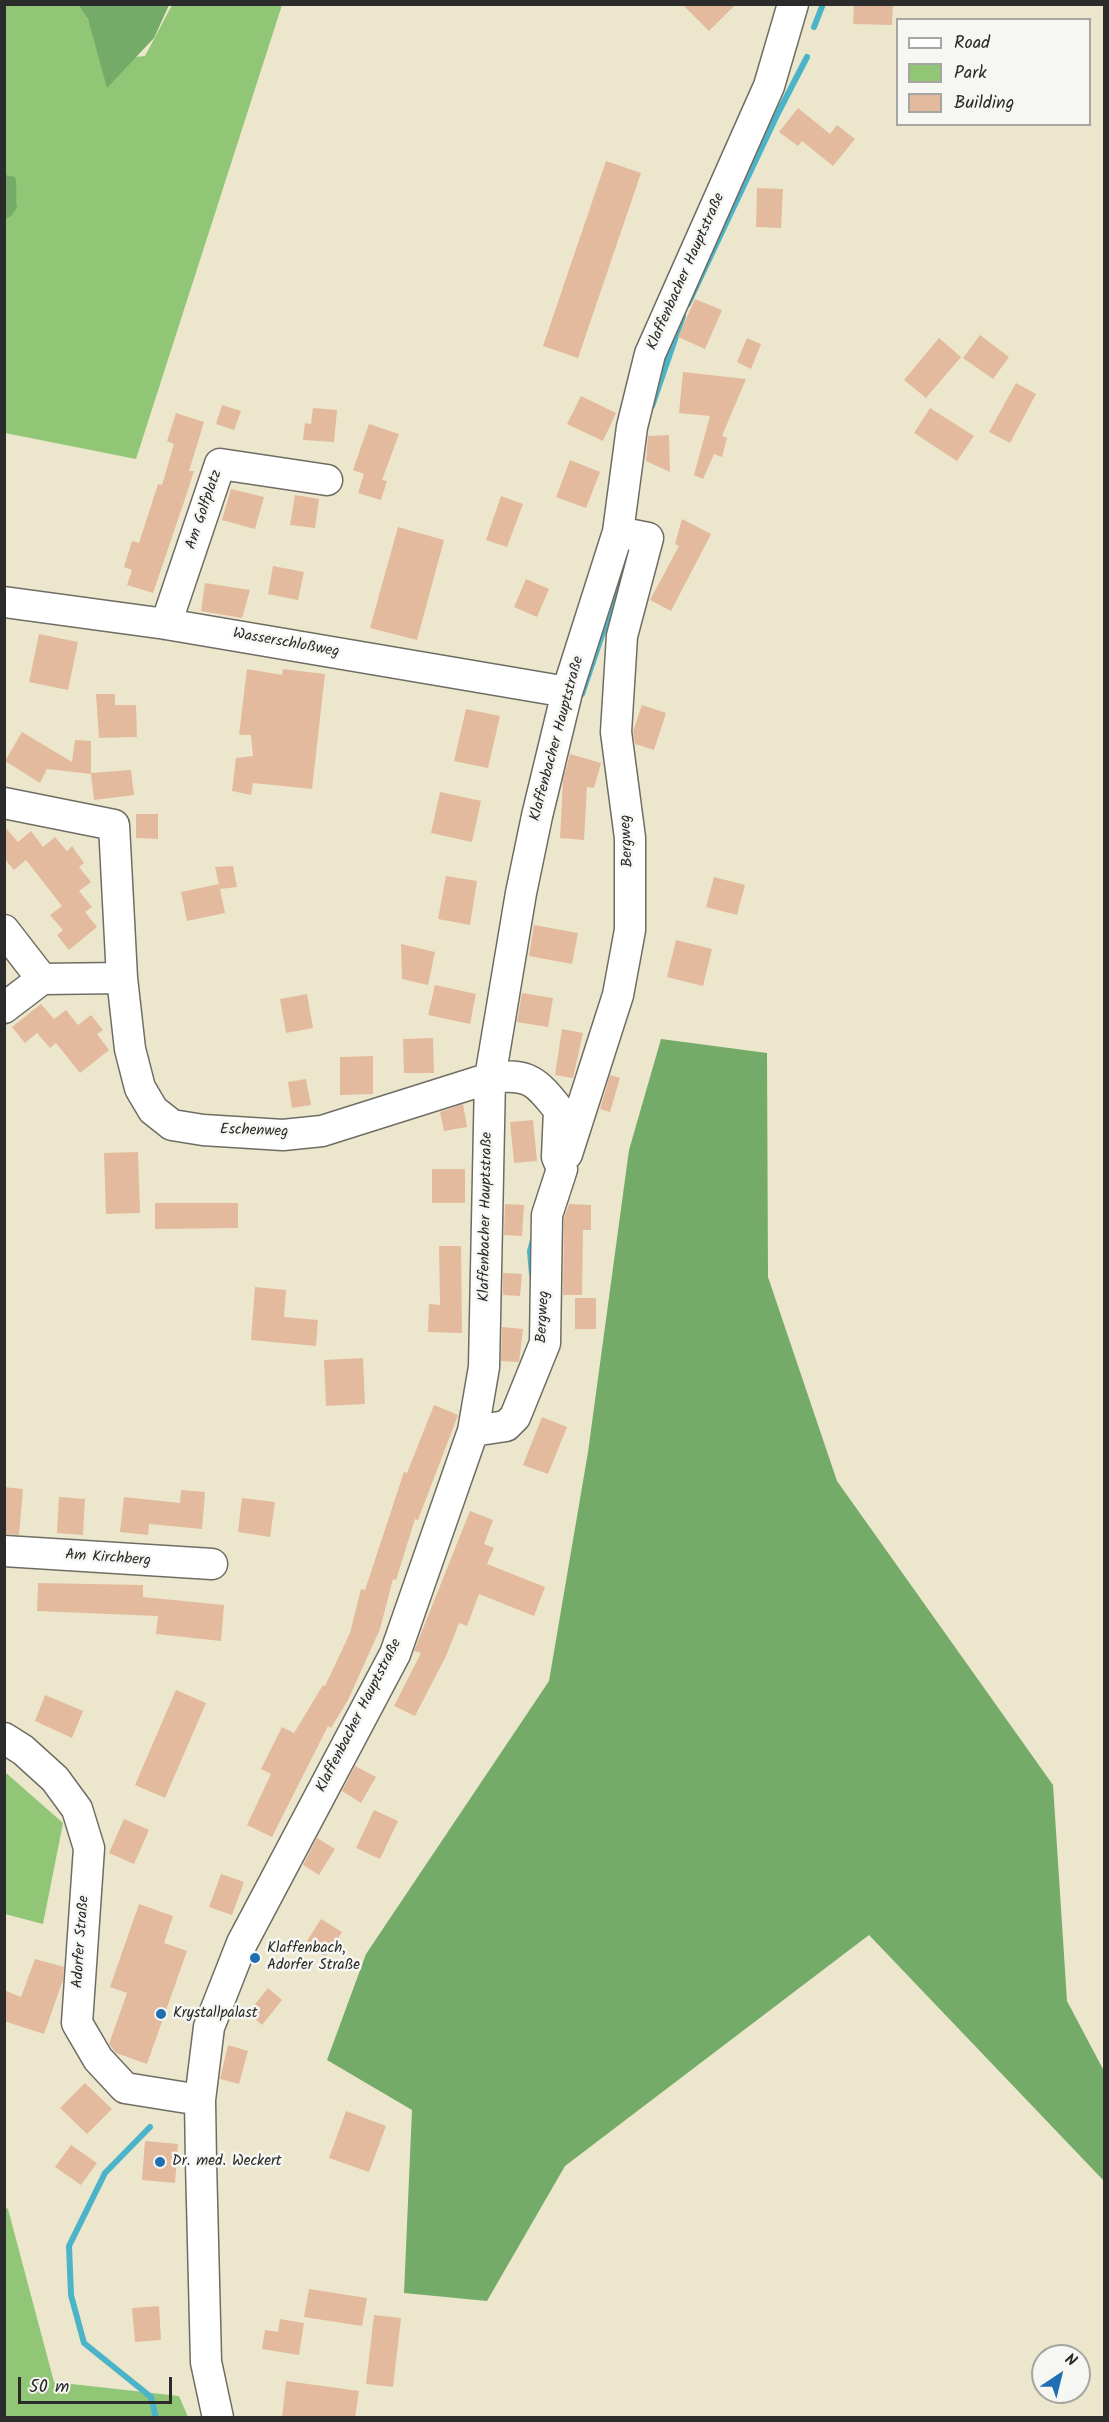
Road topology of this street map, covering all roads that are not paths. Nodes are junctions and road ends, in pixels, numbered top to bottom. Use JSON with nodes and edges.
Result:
{"nodes":[{"id":1,"x":793,"y":4,"type":"edge"},
{"id":2,"x":327,"y":480,"type":"dead end"},
{"id":3,"x":618,"y":532,"type":"junction"},
{"id":4,"x":4,"y":602,"type":"edge"},
{"id":5,"x":166,"y":624,"type":"junction"},
{"id":6,"x":567,"y":692,"type":"junction"},
{"id":7,"x":4,"y":803,"type":"edge"},
{"id":8,"x":4,"y":930,"type":"edge"},
{"id":9,"x":122,"y":978,"type":"junction"},
{"id":10,"x":42,"y":979,"type":"junction"},
{"id":11,"x":4,"y":1008,"type":"edge"},
{"id":12,"x":513,"y":1079,"type":"junction"},
{"id":13,"x":562,"y":1169,"type":"junction"},
{"id":14,"x":473,"y":1431,"type":"junction"},
{"id":15,"x":4,"y":1551,"type":"edge"},
{"id":16,"x":212,"y":1564,"type":"dead end"},
{"id":17,"x":4,"y":1738,"type":"edge"},
{"id":18,"x":200,"y":2100,"type":"junction"},
{"id":19,"x":218,"y":2418,"type":"edge"}],
"edges":[{"from":1,"to":3,"type":"street","name":"Klaffenbacher Hauptstraße"},
{"from":2,"to":5,"type":"street","name":"Am Golfplatz"},
{"from":3,"to":6,"type":"street","name":"Klaffenbacher Hauptstraße"},
{"from":3,"to":13,"type":"street","name":"Bergweg"},
{"from":4,"to":5,"type":"street","name":"Wasserschloßweg"},
{"from":5,"to":6,"type":"street","name":"Wasserschloßweg"},
{"from":6,"to":12,"type":"street","name":"Klaffenbacher Hauptstraße"},
{"from":7,"to":9,"type":"street","name":"Eschenweg"},
{"from":8,"to":10,"type":"street"},
{"from":9,"to":10,"type":"street"},
{"from":9,"to":12,"type":"street","name":"Eschenweg"},
{"from":10,"to":11,"type":"street"},
{"from":12,"to":13,"type":"street","name":"Bergweg"},
{"from":12,"to":14,"type":"street","name":"Klaffenbacher Hauptstraße"},
{"from":13,"to":14,"type":"street","name":"Bergweg"},
{"from":14,"to":18,"type":"street","name":"Klaffenbacher Hauptstraße"},
{"from":15,"to":16,"type":"street","name":"Am Kirchberg"},
{"from":17,"to":18,"type":"street","name":"Adorfer Straße"},
{"from":18,"to":19,"type":"street","name":"Klaffenbacher Hauptstraße"}]}
